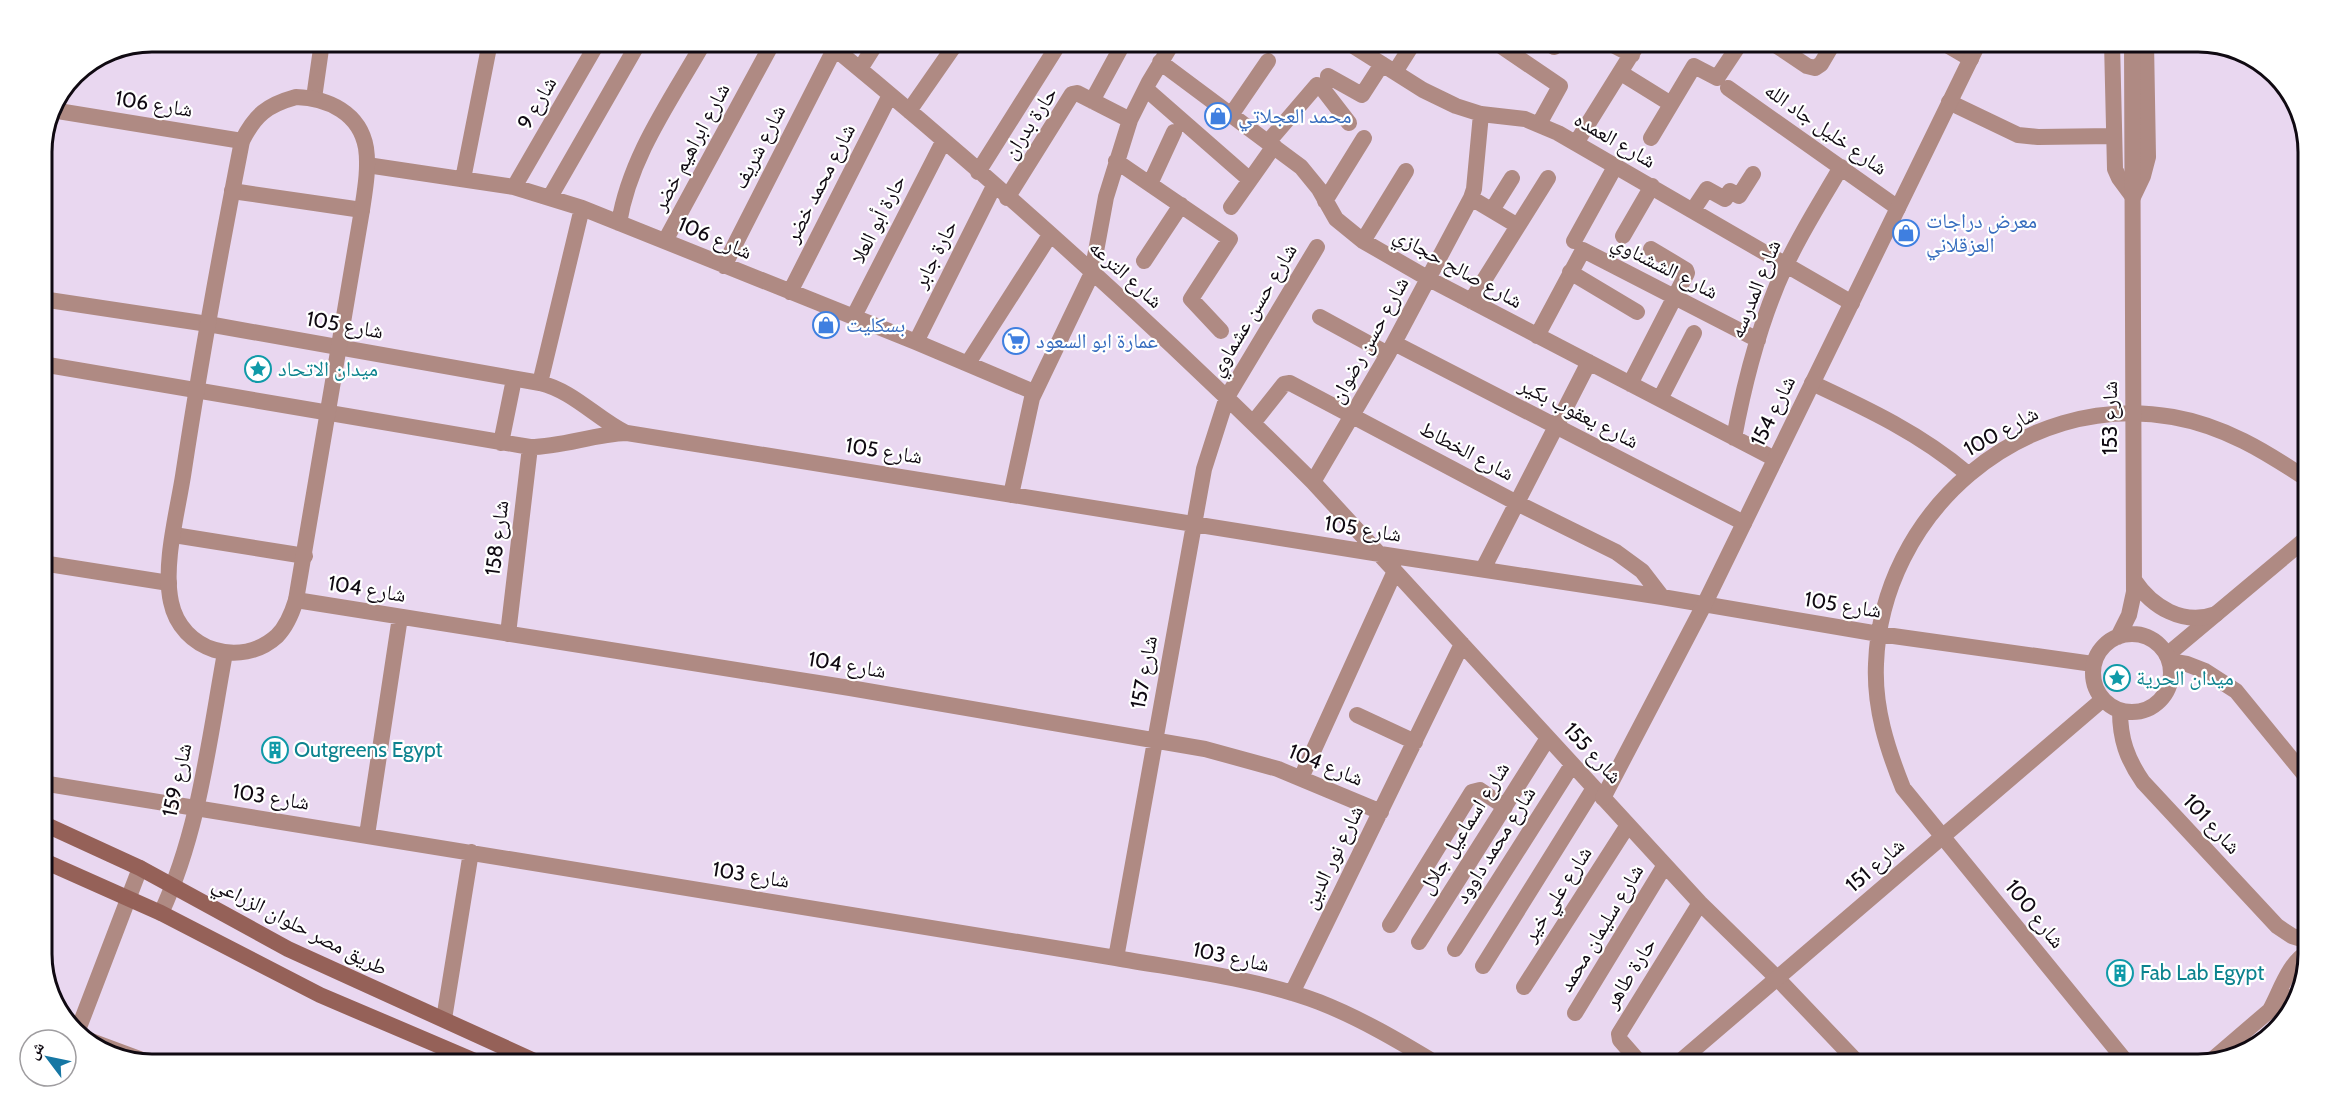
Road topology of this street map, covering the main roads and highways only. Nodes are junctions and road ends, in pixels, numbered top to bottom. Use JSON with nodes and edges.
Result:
{"nodes":[{"id":1,"x":53,"y":828,"type":"edge"},
{"id":2,"x":53,"y":865,"type":"edge"},
{"id":3,"x":459,"y":1054,"type":"edge"},
{"id":4,"x":519,"y":1054,"type":"edge"}],
"edges":[{"from":1,"to":4,"type":"main road","name":"طريق مصر حلوان الزراعي"},
{"from":2,"to":3,"type":"main road"}]}
